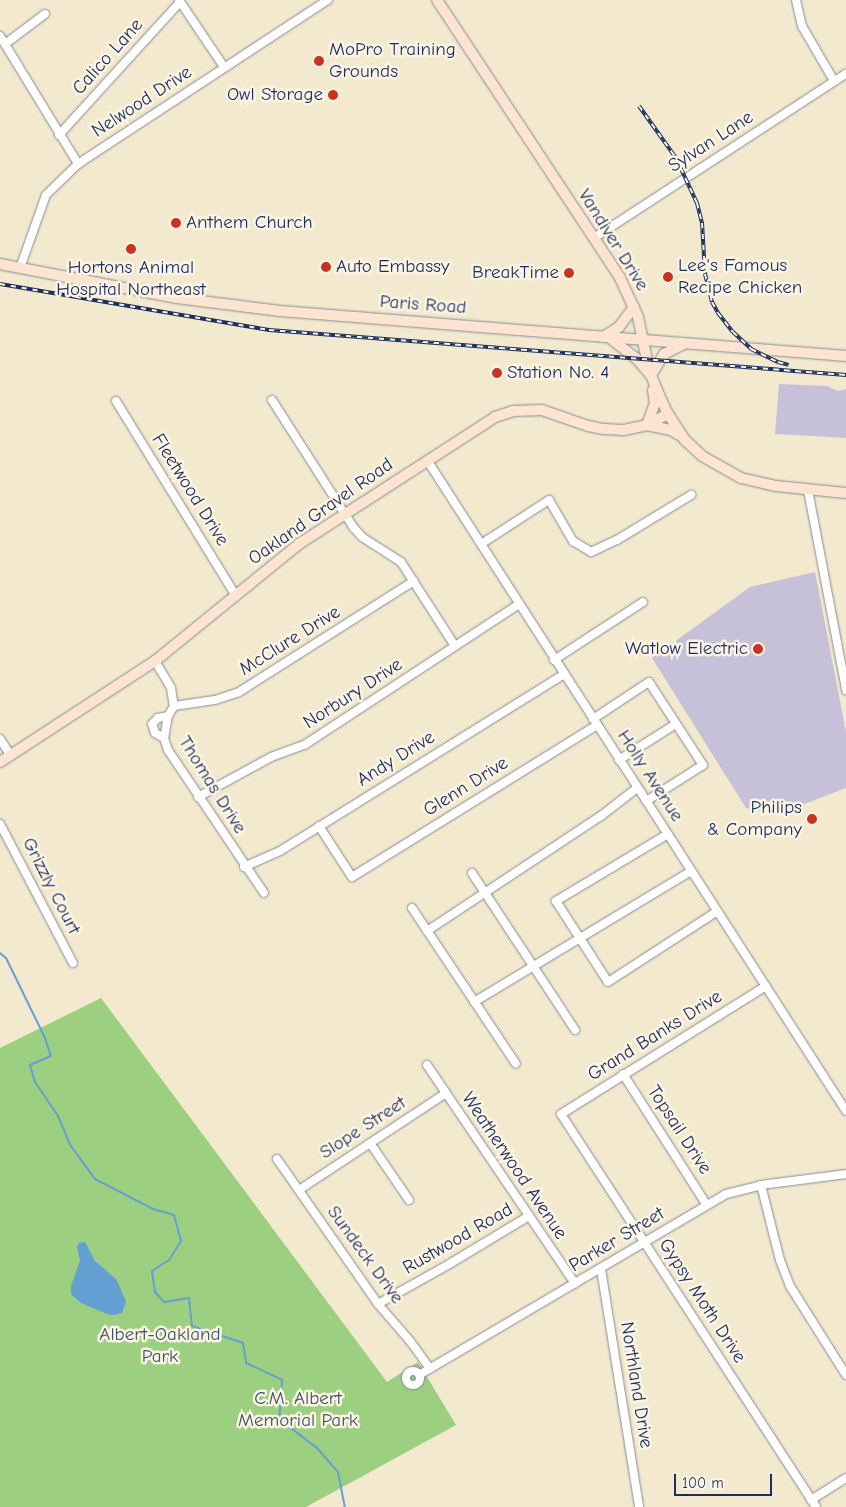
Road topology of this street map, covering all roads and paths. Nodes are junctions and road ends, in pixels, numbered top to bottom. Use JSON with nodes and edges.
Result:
{"nodes":[{"id":1,"x":328,"y":0,"type":"edge"},
{"id":2,"x":436,"y":0,"type":"edge"},
{"id":3,"x":796,"y":0,"type":"edge"},
{"id":4,"x":179,"y":1,"type":"edge"},
{"id":5,"x":45,"y":14,"type":"dead end"},
{"id":6,"x":0,"y":36,"type":"edge"},
{"id":7,"x":5,"y":44,"type":"junction"},
{"id":8,"x":224,"y":67,"type":"junction"},
{"id":9,"x":846,"y":74,"type":"edge"},
{"id":10,"x":834,"y":81,"type":"junction"},
{"id":11,"x":59,"y":134,"type":"junction"},
{"id":12,"x":78,"y":164,"type":"junction"},
{"id":13,"x":594,"y":238,"type":"junction"},
{"id":14,"x":0,"y":264,"type":"edge"},
{"id":15,"x":20,"y":268,"type":"junction"},
{"id":16,"x":634,"y":307,"type":"junction"},
{"id":17,"x":607,"y":337,"type":"junction"},
{"id":18,"x":643,"y":340,"type":"junction"},
{"id":19,"x":685,"y":343,"type":"junction"},
{"id":20,"x":846,"y":356,"type":"edge"},
{"id":21,"x":652,"y":377,"type":"junction"},
{"id":22,"x":272,"y":400,"type":"dead end"},
{"id":23,"x":116,"y":401,"type":"dead end"},
{"id":24,"x":668,"y":414,"type":"junction"},
{"id":25,"x":647,"y":425,"type":"junction"},
{"id":26,"x":685,"y":440,"type":"junction"},
{"id":27,"x":426,"y":460,"type":"junction"},
{"id":28,"x":808,"y":490,"type":"junction"},
{"id":29,"x":846,"y":493,"type":"edge"},
{"id":30,"x":691,"y":495,"type":"dead end"},
{"id":31,"x":344,"y":514,"type":"junction"},
{"id":32,"x":481,"y":544,"type":"junction"},
{"id":33,"x":414,"y":581,"type":"junction"},
{"id":34,"x":236,"y":596,"type":"junction"},
{"id":35,"x":643,"y":602,"type":"dead end"},
{"id":36,"x":519,"y":604,"type":"junction"},
{"id":37,"x":455,"y":646,"type":"junction"},
{"id":38,"x":554,"y":660,"type":"junction"},
{"id":39,"x":155,"y":661,"type":"junction"},
{"id":40,"x":564,"y":674,"type":"junction"},
{"id":41,"x":846,"y":690,"type":"edge"},
{"id":42,"x":174,"y":706,"type":"junction"},
{"id":43,"x":168,"y":716,"type":"junction"},
{"id":44,"x":595,"y":722,"type":"junction"},
{"id":45,"x":676,"y":724,"type":"junction"},
{"id":46,"x":164,"y":738,"type":"junction"},
{"id":47,"x":0,"y":739,"type":"edge"},
{"id":48,"x":10,"y":756,"type":"junction"},
{"id":49,"x":620,"y":760,"type":"junction"},
{"id":50,"x":0,"y":762,"type":"edge"},
{"id":51,"x":637,"y":788,"type":"junction"},
{"id":52,"x":198,"y":797,"type":"junction"},
{"id":53,"x":646,"y":801,"type":"junction"},
{"id":54,"x":0,"y":824,"type":"edge"},
{"id":55,"x":319,"y":826,"type":"junction"},
{"id":56,"x":668,"y":834,"type":"junction"},
{"id":57,"x":244,"y":867,"type":"junction"},
{"id":58,"x":691,"y":871,"type":"junction"},
{"id":59,"x":472,"y":873,"type":"dead end"},
{"id":60,"x":485,"y":891,"type":"junction"},
{"id":61,"x":264,"y":893,"type":"dead end"},
{"id":62,"x":412,"y":908,"type":"dead end"},
{"id":63,"x":716,"y":912,"type":"junction"},
{"id":64,"x":427,"y":930,"type":"junction"},
{"id":65,"x":580,"y":940,"type":"junction"},
{"id":66,"x":73,"y":963,"type":"dead end"},
{"id":67,"x":535,"y":967,"type":"junction"},
{"id":68,"x":766,"y":986,"type":"junction"},
{"id":69,"x":474,"y":1002,"type":"junction"},
{"id":70,"x":575,"y":1030,"type":"dead end"},
{"id":71,"x":516,"y":1064,"type":"dead end"},
{"id":72,"x":427,"y":1065,"type":"dead end"},
{"id":73,"x":623,"y":1074,"type":"junction"},
{"id":74,"x":446,"y":1093,"type":"junction"},
{"id":75,"x":846,"y":1111,"type":"edge"},
{"id":76,"x":561,"y":1114,"type":"joint"},
{"id":77,"x":370,"y":1143,"type":"junction"},
{"id":78,"x":277,"y":1158,"type":"dead end"},
{"id":79,"x":846,"y":1174,"type":"edge"},
{"id":80,"x":761,"y":1185,"type":"junction"},
{"id":81,"x":299,"y":1190,"type":"junction"},
{"id":82,"x":409,"y":1200,"type":"dead end"},
{"id":83,"x":706,"y":1204,"type":"junction"},
{"id":84,"x":529,"y":1216,"type":"junction"},
{"id":85,"x":644,"y":1242,"type":"junction"},
{"id":86,"x":601,"y":1269,"type":"junction"},
{"id":87,"x":575,"y":1284,"type":"junction"},
{"id":88,"x":378,"y":1304,"type":"junction"},
{"id":89,"x":430,"y":1369,"type":"junction"},
{"id":90,"x":419,"y":1375,"type":"dead end"},
{"id":91,"x":846,"y":1375,"type":"edge"},
{"id":92,"x":846,"y":1478,"type":"edge"},
{"id":93,"x":814,"y":1503,"type":"edge"},
{"id":94,"x":638,"y":1507,"type":"edge"}],
"edges":[{"from":1,"to":8,"type":"street","name":"Nelwood Drive"},
{"from":2,"to":13,"type":"main road","name":"Vandiver Drive"},
{"from":3,"to":10,"type":"street"},
{"from":4,"to":8,"type":"street"},
{"from":4,"to":11,"type":"street","name":"Calico Lane"},
{"from":5,"to":7,"type":"street"},
{"from":6,"to":7,"type":"street"},
{"from":7,"to":11,"type":"street"},
{"from":8,"to":12,"type":"street","name":"Nelwood Drive"},
{"from":9,"to":10,"type":"street","name":"Sylvan Lane"},
{"from":10,"to":13,"type":"street","name":"Sylvan Lane"},
{"from":11,"to":12,"type":"street"},
{"from":12,"to":15,"type":"street","name":"Nelwood Drive"},
{"from":13,"to":16,"type":"main road","name":"Vandiver Drive"},
{"from":14,"to":15,"type":"main road","name":"Paris Road"},
{"from":15,"to":17,"type":"main road","name":"Paris Road"},
{"from":16,"to":17,"type":"main road"},
{"from":16,"to":18,"type":"main road","name":"Vandiver Drive"},
{"from":17,"to":18,"type":"main road","name":"Paris Road"},
{"from":17,"to":21,"type":"main road"},
{"from":18,"to":19,"type":"main road","name":"Paris Road"},
{"from":18,"to":21,"type":"main road","name":"Vandiver Drive"},
{"from":19,"to":20,"type":"main road","name":"Paris Road"},
{"from":19,"to":21,"type":"main road"},
{"from":21,"to":24,"type":"main road","name":"Vandiver Drive"},
{"from":21,"to":25,"type":"main road"},
{"from":22,"to":31,"type":"street"},
{"from":23,"to":34,"type":"street","name":"Fleetwood Drive"},
{"from":24,"to":25,"type":"main road","name":"Oakland Gravel Road"},
{"from":24,"to":26,"type":"main road","name":"Vandiver Drive"},
{"from":25,"to":26,"type":"main road"},
{"from":25,"to":27,"type":"main road","name":"Oakland Gravel Road"},
{"from":26,"to":28,"type":"main road","name":"Vandiver Drive"},
{"from":27,"to":31,"type":"main road","name":"Oakland Gravel Road"},
{"from":27,"to":32,"type":"street","name":"Holly Avenue"},
{"from":28,"to":29,"type":"main road","name":"Vandiver Drive"},
{"from":28,"to":41,"type":"street"},
{"from":30,"to":32,"type":"street"},
{"from":31,"to":33,"type":"street"},
{"from":31,"to":34,"type":"main road","name":"Oakland Gravel Road"},
{"from":32,"to":36,"type":"street","name":"Holly Avenue"},
{"from":33,"to":37,"type":"street"},
{"from":33,"to":42,"type":"street","name":"McClure Drive"},
{"from":34,"to":39,"type":"main road","name":"Oakland Gravel Road"},
{"from":35,"to":38,"type":"street"},
{"from":36,"to":37,"type":"street","name":"Norbury Drive"},
{"from":36,"to":38,"type":"street","name":"Holly Avenue"},
{"from":37,"to":52,"type":"street","name":"Norbury Drive"},
{"from":38,"to":40,"type":"street","name":"Holly Avenue"},
{"from":39,"to":42,"type":"street"},
{"from":39,"to":48,"type":"main road","name":"Oakland Gravel Road"},
{"from":40,"to":44,"type":"street","name":"Holly Avenue"},
{"from":40,"to":55,"type":"street","name":"Andy Drive"},
{"from":42,"to":43,"type":"street","name":"Thomas Drive"},
{"from":43,"to":46,"type":"street","name":"Thomas Drive"},
{"from":43,"to":46,"type":"street"},
{"from":44,"to":45,"type":"street","name":"Glenn Drive"},
{"from":44,"to":49,"type":"street","name":"Holly Avenue"},
{"from":44,"to":55,"type":"street","name":"Glenn Drive"},
{"from":45,"to":49,"type":"street"},
{"from":45,"to":53,"type":"street"},
{"from":46,"to":52,"type":"street","name":"Thomas Drive"},
{"from":47,"to":48,"type":"street"},
{"from":48,"to":50,"type":"main road","name":"Oakland Gravel Road"},
{"from":49,"to":51,"type":"street","name":"Holly Avenue"},
{"from":51,"to":53,"type":"street","name":"Holly Avenue"},
{"from":51,"to":60,"type":"street"},
{"from":52,"to":57,"type":"street","name":"Thomas Drive"},
{"from":53,"to":56,"type":"street","name":"Holly Avenue"},
{"from":54,"to":66,"type":"street","name":"Grizzly Court"},
{"from":55,"to":57,"type":"street","name":"Andy Drive"},
{"from":56,"to":58,"type":"street","name":"Holly Avenue"},
{"from":56,"to":65,"type":"street"},
{"from":57,"to":61,"type":"street","name":"Thomas Drive"},
{"from":58,"to":63,"type":"street","name":"Holly Avenue"},
{"from":58,"to":65,"type":"street"},
{"from":59,"to":60,"type":"street"},
{"from":60,"to":64,"type":"street"},
{"from":60,"to":67,"type":"street"},
{"from":62,"to":64,"type":"street"},
{"from":63,"to":65,"type":"street"},
{"from":63,"to":68,"type":"street","name":"Holly Avenue"},
{"from":64,"to":69,"type":"street"},
{"from":65,"to":67,"type":"street"},
{"from":67,"to":69,"type":"street"},
{"from":67,"to":70,"type":"street"},
{"from":68,"to":73,"type":"street","name":"Grand Banks Drive"},
{"from":68,"to":75,"type":"street","name":"Holly Avenue"},
{"from":69,"to":71,"type":"street"},
{"from":72,"to":74,"type":"street","name":"Weatherwood Avenue"},
{"from":73,"to":76,"type":"street","name":"Grand Banks Drive"},
{"from":73,"to":83,"type":"street","name":"Topsail Drive"},
{"from":74,"to":77,"type":"street","name":"Slope Street"},
{"from":74,"to":84,"type":"street","name":"Weatherwood Avenue"},
{"from":76,"to":85,"type":"street","name":"Gypsy Moth Drive"},
{"from":77,"to":81,"type":"street","name":"Slope Street"},
{"from":77,"to":82,"type":"street"},
{"from":78,"to":81,"type":"street","name":"Sundeck Drive"},
{"from":79,"to":80,"type":"street","name":"Parker Street"},
{"from":80,"to":83,"type":"street","name":"Parker Street"},
{"from":80,"to":91,"type":"street"},
{"from":81,"to":88,"type":"street","name":"Sundeck Drive"},
{"from":83,"to":85,"type":"street","name":"Parker Street"},
{"from":84,"to":87,"type":"street","name":"Weatherwood Avenue"},
{"from":84,"to":88,"type":"street","name":"Rustwood Road"},
{"from":85,"to":86,"type":"street","name":"Parker Street"},
{"from":85,"to":93,"type":"street","name":"Gypsy Moth Drive"},
{"from":86,"to":87,"type":"street","name":"Parker Street"},
{"from":86,"to":94,"type":"street","name":"Northland Drive"},
{"from":87,"to":89,"type":"street","name":"Parker Street"},
{"from":88,"to":89,"type":"street","name":"Sundeck Drive"},
{"from":89,"to":90,"type":"street","name":"Parker Street"},
{"from":92,"to":93,"type":"street"}]}
